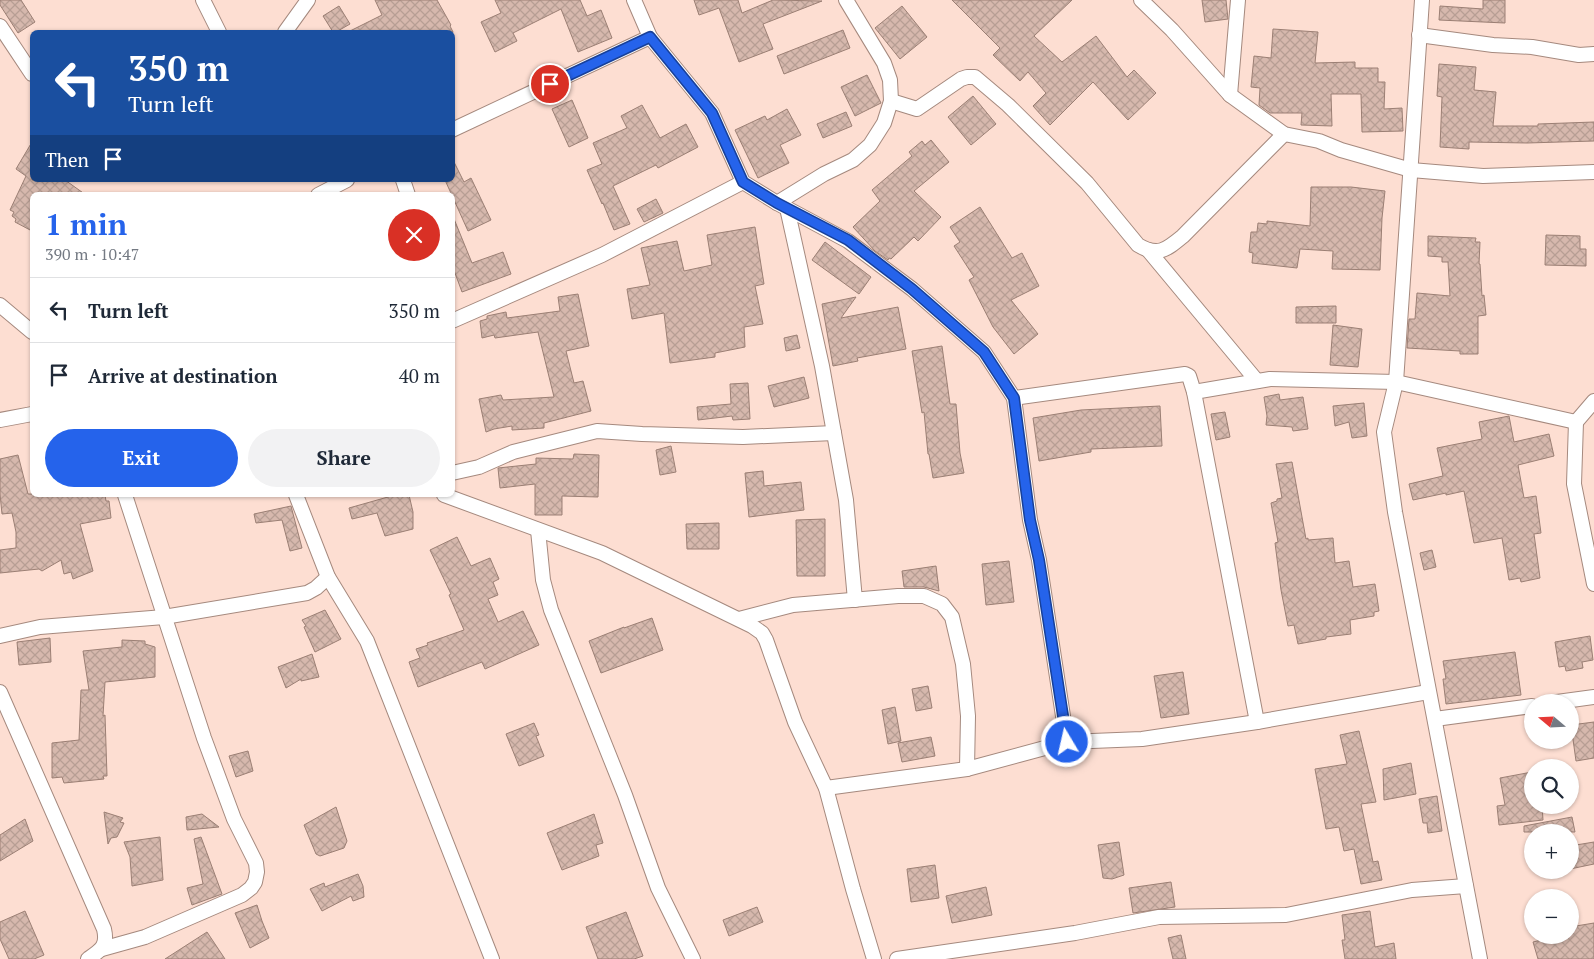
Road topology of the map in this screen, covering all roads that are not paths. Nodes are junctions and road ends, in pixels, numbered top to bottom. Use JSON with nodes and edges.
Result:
{"nodes":[{"id":1,"x":203,"y":0,"type":"edge"},
{"id":2,"x":308,"y":0,"type":"edge"},
{"id":3,"x":634,"y":0,"type":"edge"},
{"id":4,"x":846,"y":0,"type":"edge"},
{"id":5,"x":1142,"y":0,"type":"edge"},
{"id":6,"x":1238,"y":0,"type":"edge"},
{"id":7,"x":1422,"y":0,"type":"edge"},
{"id":8,"x":0,"y":26,"type":"edge"},
{"id":9,"x":218,"y":30,"type":"edge"},
{"id":10,"x":286,"y":30,"type":"edge"},
{"id":11,"x":1419,"y":35,"type":"junction"},
{"id":12,"x":650,"y":37,"type":"junction"},
{"id":13,"x":1594,"y":54,"type":"edge"},
{"id":14,"x":30,"y":71,"type":"edge"},
{"id":15,"x":1230,"y":95,"type":"junction"},
{"id":16,"x":891,"y":101,"type":"junction"},
{"id":17,"x":455,"y":129,"type":"edge"},
{"id":18,"x":1284,"y":134,"type":"junction"},
{"id":19,"x":1411,"y":170,"type":"junction"},
{"id":20,"x":1594,"y":172,"type":"edge"},
{"id":21,"x":343,"y":182,"type":"edge"},
{"id":22,"x":743,"y":182,"type":"junction"},
{"id":23,"x":324,"y":192,"type":"edge"},
{"id":24,"x":782,"y":205,"type":"junction"},
{"id":25,"x":1148,"y":250,"type":"junction"},
{"id":26,"x":0,"y":305,"type":"edge"},
{"id":27,"x":455,"y":317,"type":"edge"},
{"id":28,"x":30,"y":330,"type":"edge"},
{"id":29,"x":1257,"y":381,"type":"junction"},
{"id":30,"x":1396,"y":382,"type":"junction"},
{"id":31,"x":1194,"y":392,"type":"junction"},
{"id":32,"x":1014,"y":398,"type":"junction"},
{"id":33,"x":1594,"y":401,"type":"edge"},
{"id":34,"x":30,"y":414,"type":"edge"},
{"id":35,"x":0,"y":420,"type":"edge"},
{"id":36,"x":1576,"y":422,"type":"junction"},
{"id":37,"x":834,"y":433,"type":"junction"},
{"id":38,"x":455,"y":472,"type":"edge"},
{"id":39,"x":126,"y":497,"type":"edge"},
{"id":40,"x":297,"y":497,"type":"edge"},
{"id":41,"x":449,"y":497,"type":"edge"},
{"id":42,"x":538,"y":530,"type":"junction"},
{"id":43,"x":328,"y":577,"type":"junction"},
{"id":44,"x":1594,"y":584,"type":"edge"},
{"id":45,"x":855,"y":600,"type":"junction"},
{"id":46,"x":164,"y":616,"type":"junction"},
{"id":47,"x":739,"y":619,"type":"junction"},
{"id":48,"x":0,"y":636,"type":"edge"},
{"id":49,"x":0,"y":692,"type":"edge"},
{"id":50,"x":1428,"y":692,"type":"junction"},
{"id":51,"x":1594,"y":697,"type":"edge"},
{"id":52,"x":1579,"y":699,"type":"edge"},
{"id":53,"x":1524,"y":707,"type":"edge"},
{"id":54,"x":1435,"y":720,"type":"junction"},
{"id":55,"x":1257,"y":722,"type":"junction"},
{"id":56,"x":1067,"y":742,"type":"junction"},
{"id":57,"x":967,"y":770,"type":"junction"},
{"id":58,"x":826,"y":788,"type":"junction"},
{"id":59,"x":1466,"y":886,"type":"junction"},
{"id":60,"x":102,"y":949,"type":"junction"},
{"id":61,"x":88,"y":959,"type":"edge"},
{"id":62,"x":492,"y":959,"type":"edge"},
{"id":63,"x":693,"y":959,"type":"edge"},
{"id":64,"x":874,"y":959,"type":"edge"},
{"id":65,"x":897,"y":959,"type":"edge"},
{"id":66,"x":1480,"y":959,"type":"edge"}],
"edges":[{"from":1,"to":9,"type":"street"},
{"from":2,"to":10,"type":"street"},
{"from":3,"to":12,"type":"street"},
{"from":4,"to":16,"type":"street"},
{"from":5,"to":15,"type":"street"},
{"from":6,"to":15,"type":"street"},
{"from":7,"to":11,"type":"street"},
{"from":8,"to":14,"type":"street"},
{"from":11,"to":13,"type":"street"},
{"from":11,"to":19,"type":"street"},
{"from":12,"to":17,"type":"street"},
{"from":12,"to":22,"type":"street"},
{"from":15,"to":18,"type":"street"},
{"from":16,"to":24,"type":"street"},
{"from":16,"to":25,"type":"street"},
{"from":18,"to":19,"type":"street"},
{"from":18,"to":25,"type":"street"},
{"from":19,"to":20,"type":"street"},
{"from":19,"to":30,"type":"street"},
{"from":21,"to":23,"type":"street"},
{"from":22,"to":24,"type":"street"},
{"from":22,"to":27,"type":"street"},
{"from":24,"to":32,"type":"street"},
{"from":24,"to":37,"type":"street"},
{"from":25,"to":29,"type":"street"},
{"from":26,"to":28,"type":"street"},
{"from":29,"to":30,"type":"street"},
{"from":29,"to":31,"type":"street"},
{"from":30,"to":36,"type":"street"},
{"from":30,"to":50,"type":"street"},
{"from":31,"to":32,"type":"street"},
{"from":31,"to":55,"type":"street"},
{"from":32,"to":56,"type":"street"},
{"from":33,"to":36,"type":"street"},
{"from":34,"to":35,"type":"street"},
{"from":36,"to":44,"type":"street"},
{"from":37,"to":38,"type":"street"},
{"from":37,"to":45,"type":"street"},
{"from":39,"to":46,"type":"street"},
{"from":40,"to":43,"type":"street"},
{"from":41,"to":42,"type":"street"},
{"from":42,"to":47,"type":"street"},
{"from":42,"to":63,"type":"street"},
{"from":43,"to":46,"type":"street"},
{"from":43,"to":62,"type":"street"},
{"from":45,"to":47,"type":"street"},
{"from":45,"to":57,"type":"street"},
{"from":46,"to":48,"type":"street"},
{"from":46,"to":60,"type":"street"},
{"from":47,"to":58,"type":"street"},
{"from":49,"to":60,"type":"street"},
{"from":50,"to":54,"type":"street"},
{"from":50,"to":55,"type":"street"},
{"from":51,"to":52,"type":"street"},
{"from":53,"to":54,"type":"street"},
{"from":54,"to":59,"type":"street"},
{"from":55,"to":56,"type":"street"},
{"from":56,"to":57,"type":"street"},
{"from":57,"to":58,"type":"street"},
{"from":58,"to":64,"type":"street"},
{"from":59,"to":65,"type":"street"},
{"from":59,"to":66,"type":"street"},
{"from":60,"to":61,"type":"street"}]}
